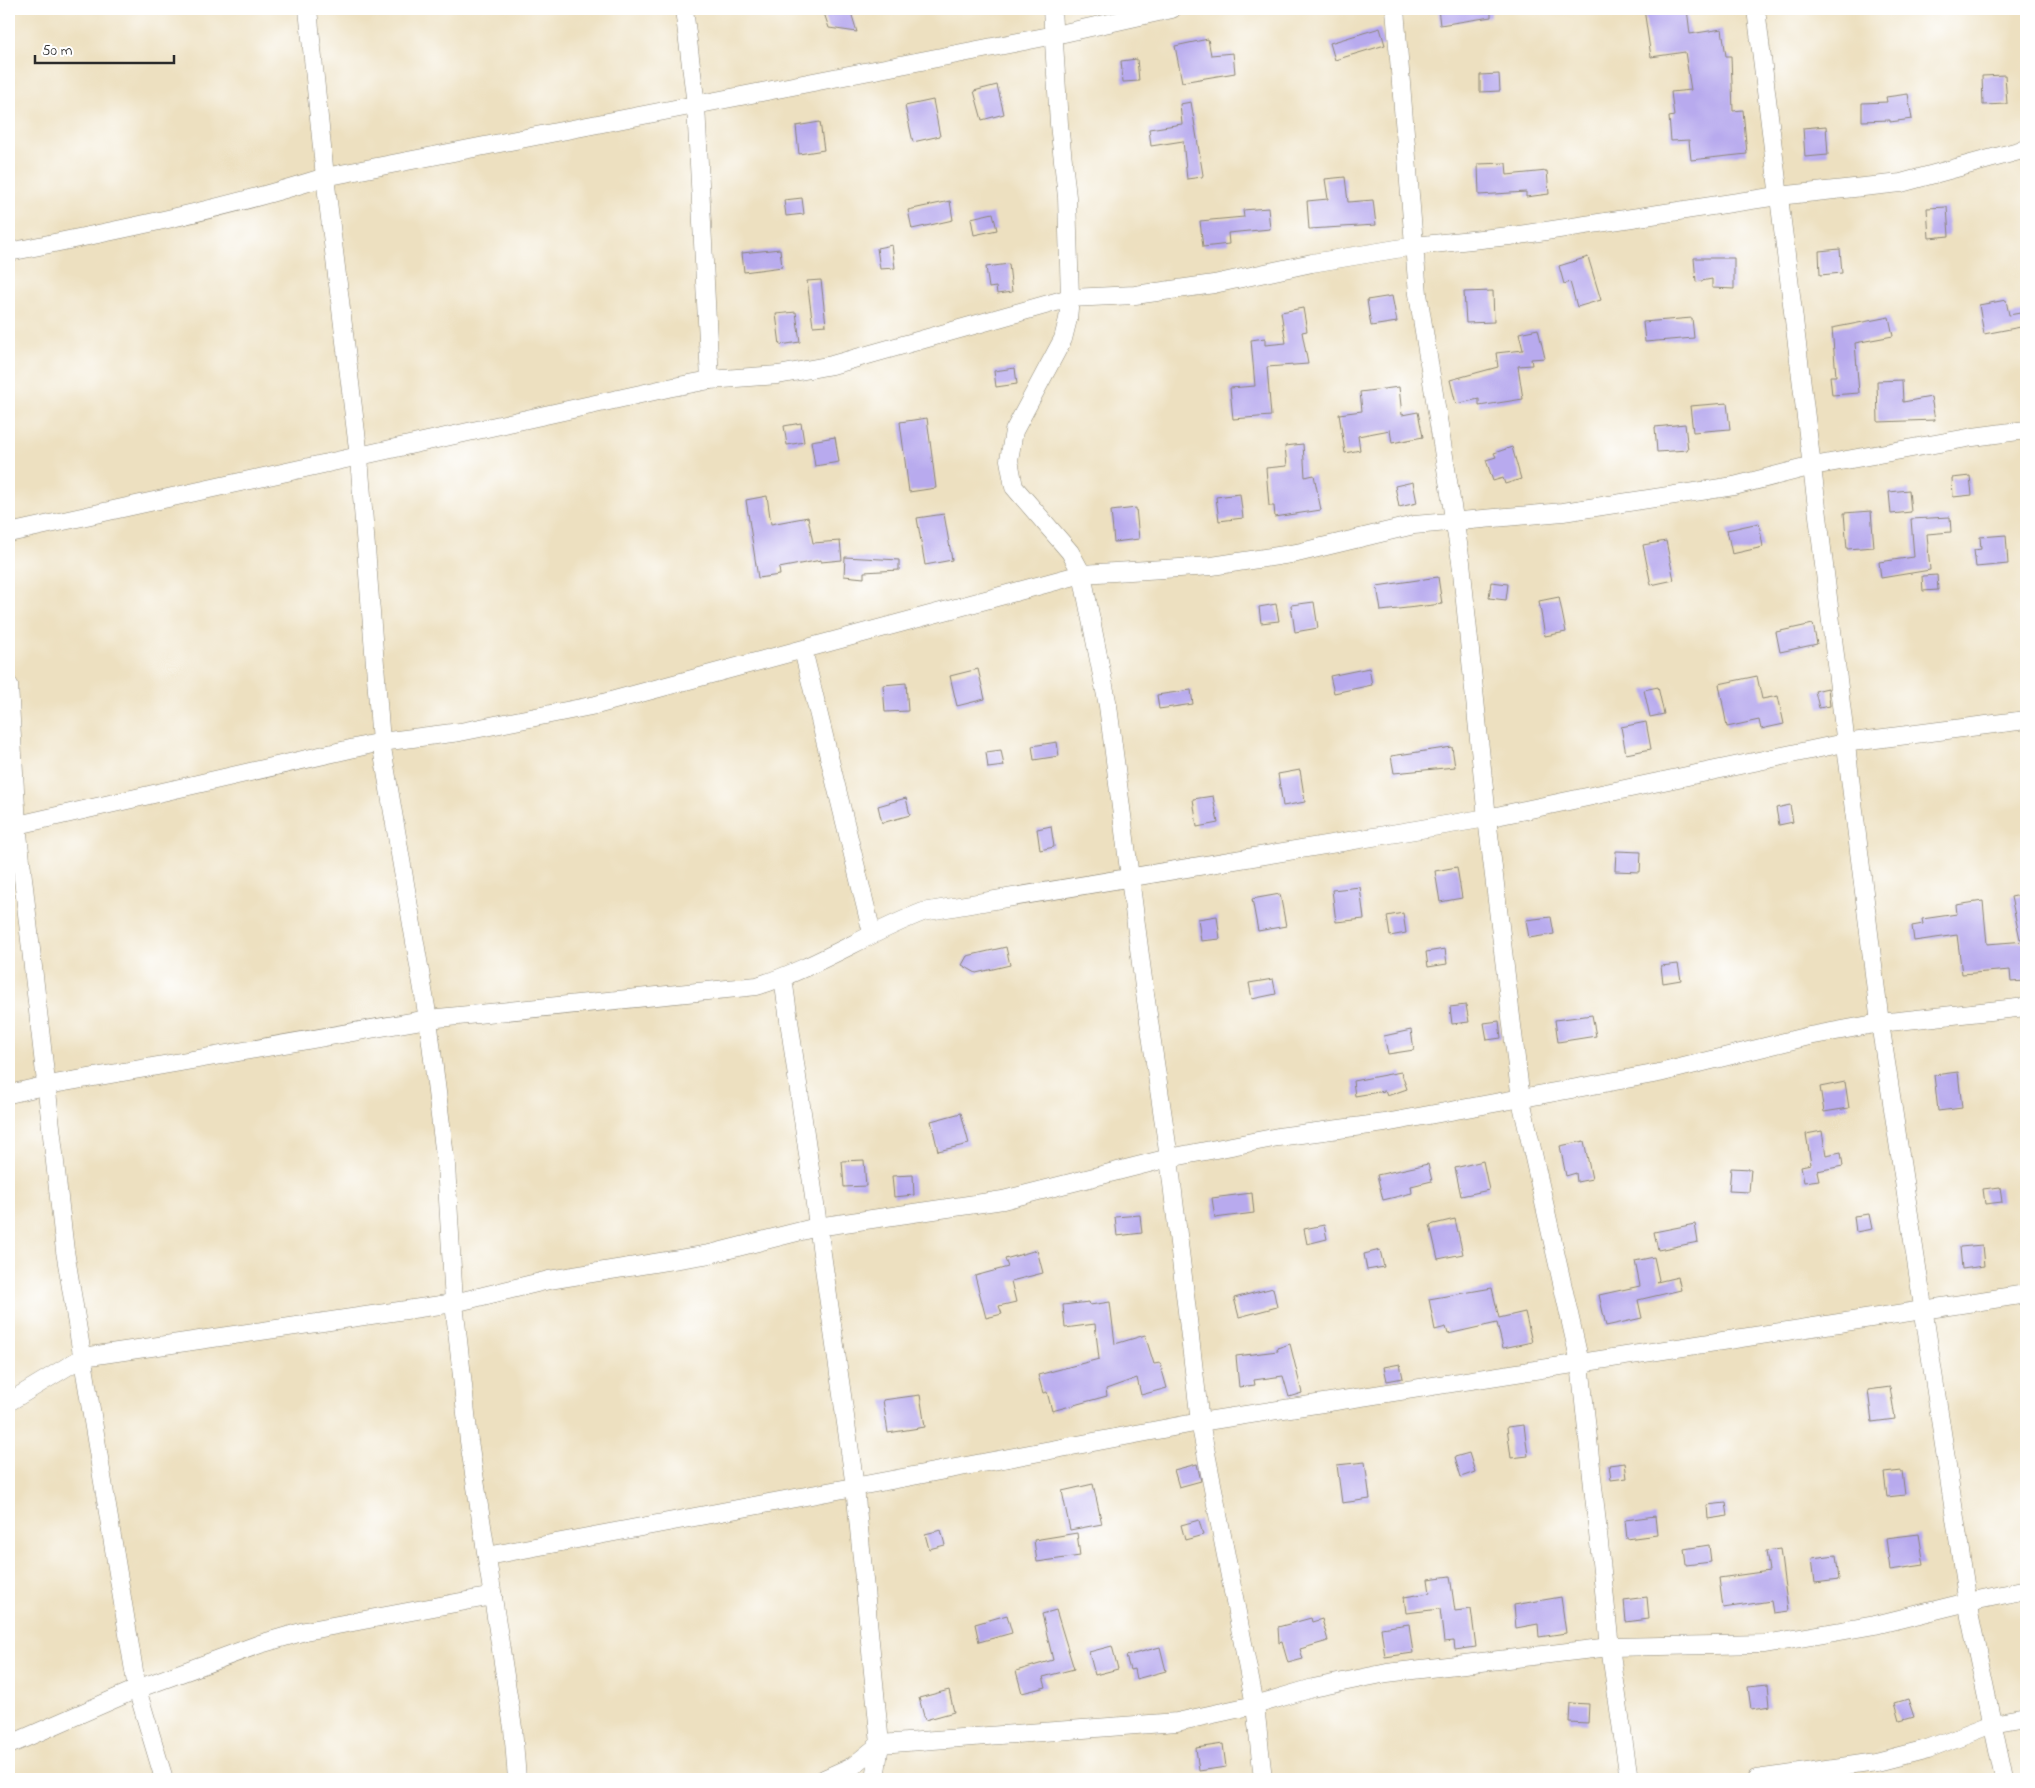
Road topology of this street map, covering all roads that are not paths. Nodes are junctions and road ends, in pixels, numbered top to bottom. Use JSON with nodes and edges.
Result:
{"nodes":[{"id":1,"x":308,"y":9,"type":"edge"},
{"id":2,"x":684,"y":9,"type":"edge"},
{"id":3,"x":1052,"y":9,"type":"edge"},
{"id":4,"x":1172,"y":9,"type":"edge"},
{"id":5,"x":1395,"y":9,"type":"edge"},
{"id":6,"x":1756,"y":9,"type":"edge"},
{"id":7,"x":1055,"y":36,"type":"junction"},
{"id":8,"x":696,"y":105,"type":"junction"},
{"id":9,"x":2026,"y":149,"type":"edge"},
{"id":10,"x":325,"y":177,"type":"junction"},
{"id":11,"x":1778,"y":196,"type":"junction"},
{"id":12,"x":1414,"y":246,"type":"junction"},
{"id":13,"x":9,"y":252,"type":"edge"},
{"id":14,"x":1070,"y":298,"type":"junction"},
{"id":15,"x":710,"y":380,"type":"junction"},
{"id":16,"x":2026,"y":430,"type":"edge"},
{"id":17,"x":359,"y":457,"type":"junction"},
{"id":18,"x":1813,"y":466,"type":"junction"},
{"id":19,"x":1453,"y":521,"type":"junction"},
{"id":20,"x":9,"y":533,"type":"edge"},
{"id":21,"x":1082,"y":574,"type":"junction"},
{"id":22,"x":803,"y":650,"type":"junction"},
{"id":23,"x":9,"y":685,"type":"edge"},
{"id":24,"x":2026,"y":720,"type":"edge"},
{"id":25,"x":381,"y":742,"type":"junction"},
{"id":26,"x":1844,"y":742,"type":"junction"},
{"id":27,"x":1488,"y":818,"type":"junction"},
{"id":28,"x":13,"y":826,"type":"edge"},
{"id":29,"x":1130,"y":879,"type":"junction"},
{"id":30,"x":872,"y":933,"type":"junction"},
{"id":31,"x":783,"y":978,"type":"junction"},
{"id":32,"x":2026,"y":1007,"type":"edge"},
{"id":33,"x":428,"y":1020,"type":"junction"},
{"id":34,"x":1880,"y":1023,"type":"junction"},
{"id":35,"x":48,"y":1085,"type":"junction"},
{"id":36,"x":9,"y":1094,"type":"edge"},
{"id":37,"x":1522,"y":1100,"type":"junction"},
{"id":38,"x":1169,"y":1158,"type":"junction"},
{"id":39,"x":817,"y":1227,"type":"junction"},
{"id":40,"x":2026,"y":1294,"type":"edge"},
{"id":41,"x":454,"y":1303,"type":"junction"},
{"id":42,"x":1922,"y":1311,"type":"junction"},
{"id":43,"x":83,"y":1357,"type":"junction"},
{"id":44,"x":1580,"y":1363,"type":"junction"},
{"id":45,"x":9,"y":1402,"type":"edge"},
{"id":46,"x":1200,"y":1422,"type":"junction"},
{"id":47,"x":855,"y":1487,"type":"junction"},
{"id":48,"x":487,"y":1556,"type":"junction"},
{"id":49,"x":2026,"y":1590,"type":"edge"},
{"id":50,"x":493,"y":1596,"type":"junction"},
{"id":51,"x":1968,"y":1602,"type":"junction"},
{"id":52,"x":1610,"y":1647,"type":"junction"},
{"id":53,"x":136,"y":1689,"type":"junction"},
{"id":54,"x":1255,"y":1705,"type":"junction"},
{"id":55,"x":2026,"y":1718,"type":"edge"},
{"id":56,"x":1992,"y":1724,"type":"junction"},
{"id":57,"x":880,"y":1744,"type":"junction"},
{"id":58,"x":9,"y":1745,"type":"edge"},
{"id":59,"x":164,"y":1779,"type":"edge"},
{"id":60,"x":518,"y":1779,"type":"edge"},
{"id":61,"x":824,"y":1779,"type":"edge"},
{"id":62,"x":875,"y":1779,"type":"edge"},
{"id":63,"x":1263,"y":1779,"type":"edge"},
{"id":64,"x":1629,"y":1779,"type":"edge"},
{"id":65,"x":1756,"y":1779,"type":"edge"},
{"id":66,"x":2004,"y":1779,"type":"edge"}],
"edges":[{"from":1,"to":10,"type":"street"},
{"from":2,"to":8,"type":"street"},
{"from":3,"to":7,"type":"street"},
{"from":4,"to":7,"type":"street"},
{"from":5,"to":12,"type":"street"},
{"from":6,"to":11,"type":"street"},
{"from":7,"to":8,"type":"street"},
{"from":7,"to":14,"type":"street"},
{"from":8,"to":10,"type":"street"},
{"from":8,"to":15,"type":"street"},
{"from":9,"to":11,"type":"street"},
{"from":10,"to":13,"type":"street"},
{"from":10,"to":17,"type":"street"},
{"from":11,"to":12,"type":"street"},
{"from":11,"to":18,"type":"street"},
{"from":12,"to":14,"type":"street"},
{"from":12,"to":19,"type":"street"},
{"from":14,"to":15,"type":"street"},
{"from":14,"to":21,"type":"street"},
{"from":15,"to":17,"type":"street"},
{"from":16,"to":18,"type":"street"},
{"from":17,"to":20,"type":"street"},
{"from":17,"to":25,"type":"street"},
{"from":18,"to":19,"type":"street"},
{"from":18,"to":26,"type":"street"},
{"from":19,"to":21,"type":"street"},
{"from":19,"to":27,"type":"street"},
{"from":21,"to":22,"type":"street"},
{"from":21,"to":29,"type":"street"},
{"from":22,"to":25,"type":"street"},
{"from":22,"to":30,"type":"street"},
{"from":23,"to":28,"type":"street"},
{"from":24,"to":26,"type":"street"},
{"from":25,"to":28,"type":"street"},
{"from":25,"to":33,"type":"street"},
{"from":26,"to":27,"type":"street"},
{"from":26,"to":34,"type":"street"},
{"from":27,"to":29,"type":"street"},
{"from":27,"to":37,"type":"street"},
{"from":28,"to":35,"type":"street"},
{"from":29,"to":30,"type":"street"},
{"from":29,"to":38,"type":"street"},
{"from":30,"to":31,"type":"street"},
{"from":31,"to":33,"type":"street"},
{"from":31,"to":39,"type":"street"},
{"from":32,"to":34,"type":"street"},
{"from":33,"to":35,"type":"street"},
{"from":33,"to":41,"type":"street"},
{"from":34,"to":37,"type":"street"},
{"from":34,"to":42,"type":"street"},
{"from":35,"to":36,"type":"street"},
{"from":35,"to":43,"type":"street"},
{"from":37,"to":38,"type":"street"},
{"from":37,"to":44,"type":"street"},
{"from":38,"to":39,"type":"street"},
{"from":38,"to":46,"type":"street"},
{"from":39,"to":41,"type":"street"},
{"from":39,"to":47,"type":"street"},
{"from":40,"to":42,"type":"street"},
{"from":41,"to":43,"type":"street"},
{"from":41,"to":48,"type":"street"},
{"from":42,"to":44,"type":"street"},
{"from":42,"to":51,"type":"street"},
{"from":43,"to":45,"type":"street"},
{"from":43,"to":53,"type":"street"},
{"from":44,"to":46,"type":"street"},
{"from":44,"to":52,"type":"street"},
{"from":46,"to":47,"type":"street"},
{"from":46,"to":54,"type":"street"},
{"from":47,"to":48,"type":"street"},
{"from":47,"to":57,"type":"street"},
{"from":48,"to":50,"type":"street"},
{"from":49,"to":51,"type":"street"},
{"from":50,"to":53,"type":"street"},
{"from":50,"to":60,"type":"street"},
{"from":51,"to":52,"type":"street"},
{"from":51,"to":56,"type":"street"},
{"from":52,"to":54,"type":"street"},
{"from":52,"to":64,"type":"street"},
{"from":53,"to":58,"type":"street"},
{"from":53,"to":59,"type":"street"},
{"from":54,"to":57,"type":"street"},
{"from":54,"to":63,"type":"street"},
{"from":55,"to":56,"type":"street"},
{"from":56,"to":65,"type":"street"},
{"from":56,"to":66,"type":"street"},
{"from":57,"to":61,"type":"street"},
{"from":57,"to":62,"type":"street"}]}
